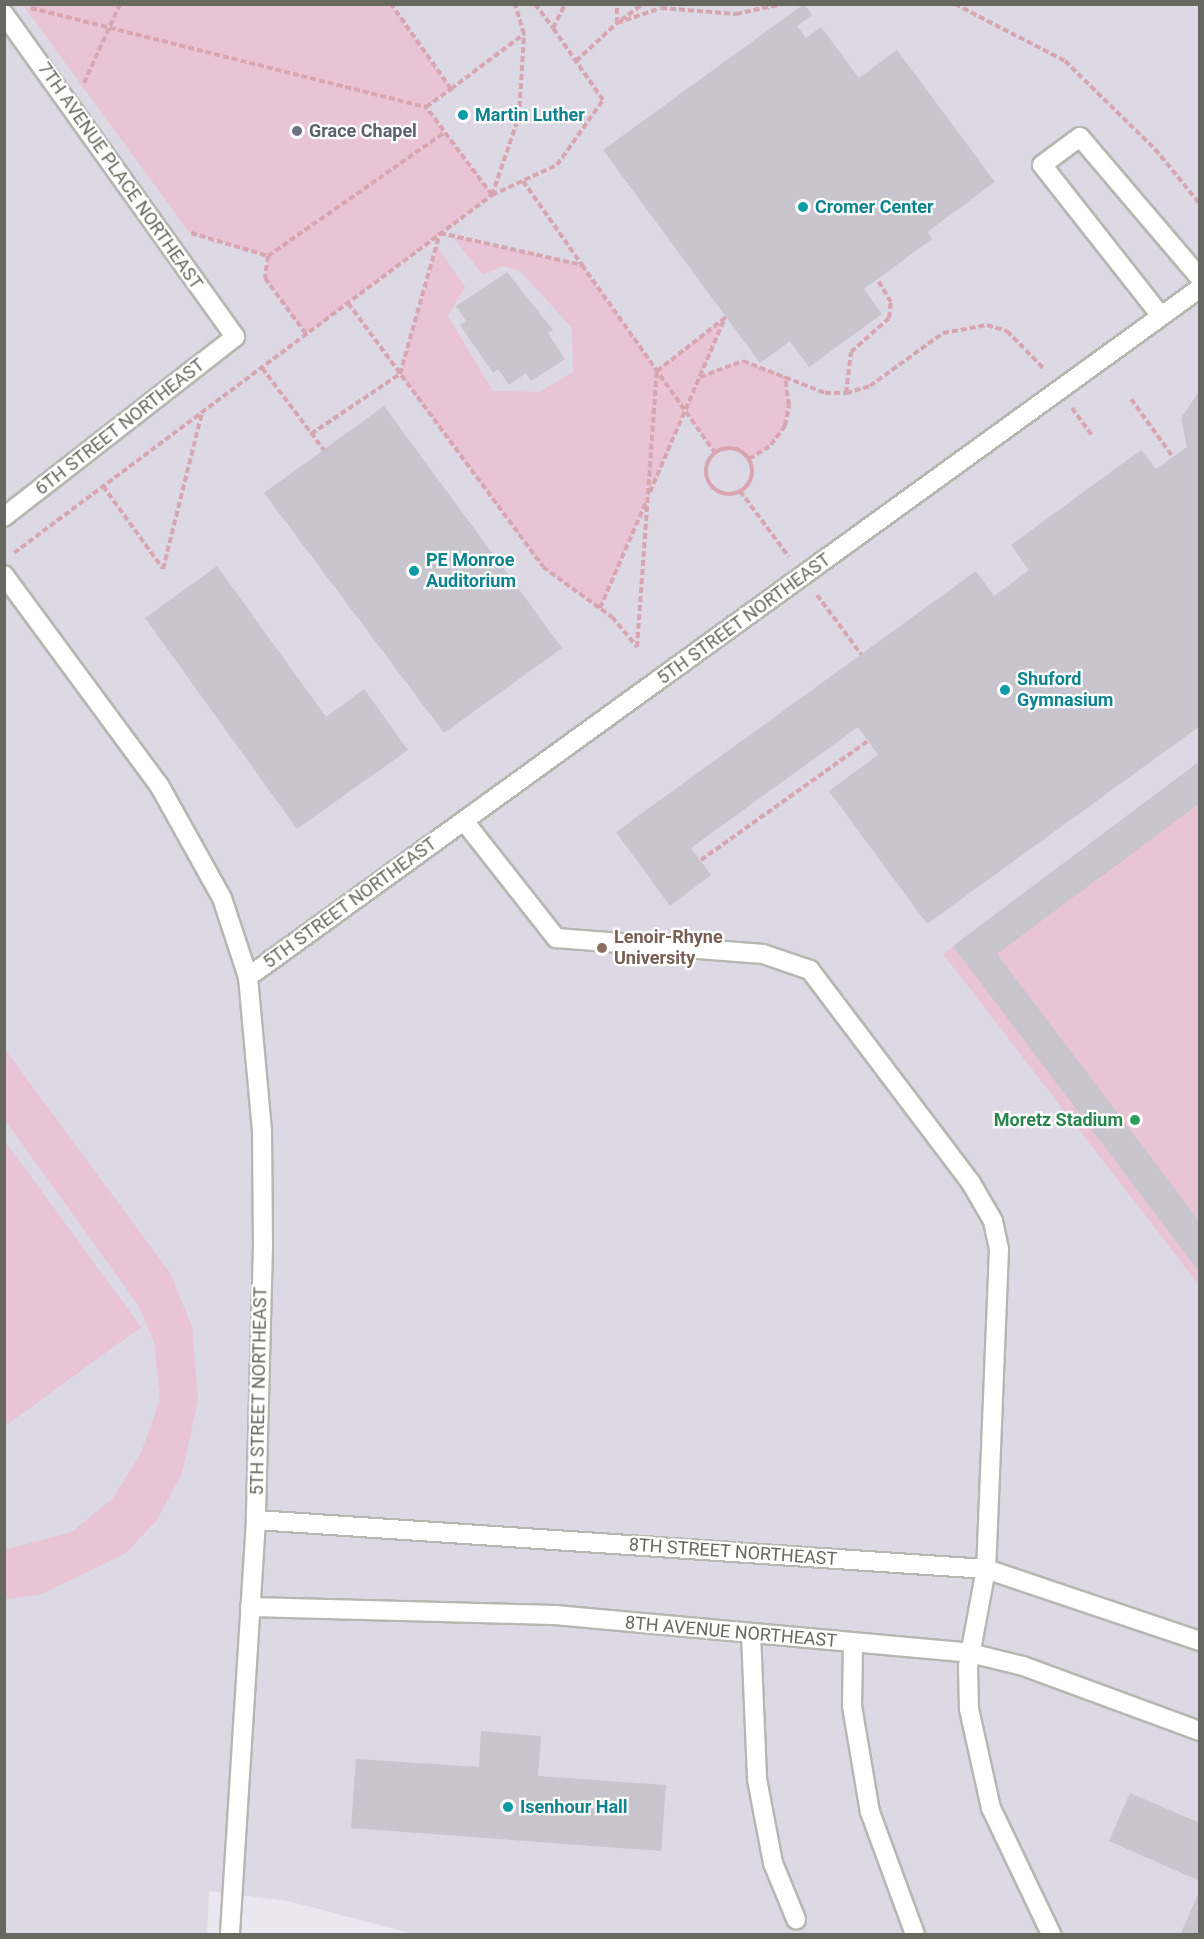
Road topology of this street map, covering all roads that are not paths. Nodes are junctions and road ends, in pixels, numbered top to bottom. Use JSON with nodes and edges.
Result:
{"nodes":[{"id":1,"x":4,"y":14,"type":"edge"},
{"id":2,"x":1200,"y":278,"type":"edge"},
{"id":3,"x":1200,"y":288,"type":"edge"},
{"id":4,"x":1161,"y":316,"type":"junction"},
{"id":5,"x":235,"y":337,"type":"joint"},
{"id":6,"x":4,"y":517,"type":"edge"},
{"id":7,"x":4,"y":575,"type":"edge"},
{"id":8,"x":464,"y":821,"type":"junction"},
{"id":9,"x":248,"y":977,"type":"junction"},
{"id":10,"x":256,"y":1520,"type":"junction"},
{"id":11,"x":986,"y":1569,"type":"junction"},
{"id":12,"x":250,"y":1607,"type":"junction"},
{"id":13,"x":751,"y":1634,"type":"junction"},
{"id":14,"x":1200,"y":1641,"type":"edge"},
{"id":15,"x":853,"y":1644,"type":"junction"},
{"id":16,"x":970,"y":1653,"type":"junction"},
{"id":17,"x":1200,"y":1731,"type":"edge"},
{"id":18,"x":796,"y":1919,"type":"dead end"},
{"id":19,"x":230,"y":1935,"type":"edge"},
{"id":20,"x":915,"y":1935,"type":"edge"},
{"id":21,"x":1050,"y":1935,"type":"edge"}],
"edges":[{"from":1,"to":5,"type":"street","name":"7TH AVENUE PLACE NORTHEAST"},
{"from":2,"to":4,"type":"street"},
{"from":3,"to":4,"type":"street","name":"5TH STREET NORTHEAST"},
{"from":4,"to":8,"type":"street","name":"5TH STREET NORTHEAST"},
{"from":5,"to":6,"type":"street","name":"6TH STREET NORTHEAST"},
{"from":7,"to":9,"type":"street"},
{"from":8,"to":9,"type":"street","name":"5TH STREET NORTHEAST"},
{"from":8,"to":11,"type":"street"},
{"from":9,"to":10,"type":"street","name":"5TH STREET NORTHEAST"},
{"from":10,"to":11,"type":"street","name":"8TH STREET NORTHEAST"},
{"from":10,"to":12,"type":"street","name":"5TH STREET NORTHEAST"},
{"from":11,"to":14,"type":"street","name":"8TH STREET NORTHEAST"},
{"from":11,"to":16,"type":"street"},
{"from":12,"to":13,"type":"street","name":"8TH AVENUE NORTHEAST"},
{"from":12,"to":19,"type":"street","name":"5TH STREET NORTHEAST"},
{"from":13,"to":15,"type":"street","name":"8TH AVENUE NORTHEAST"},
{"from":13,"to":18,"type":"street"},
{"from":15,"to":16,"type":"street","name":"8TH AVENUE NORTHEAST"},
{"from":15,"to":20,"type":"street"},
{"from":16,"to":17,"type":"street","name":"8TH AVENUE NORTHEAST"},
{"from":16,"to":21,"type":"street"}]}
